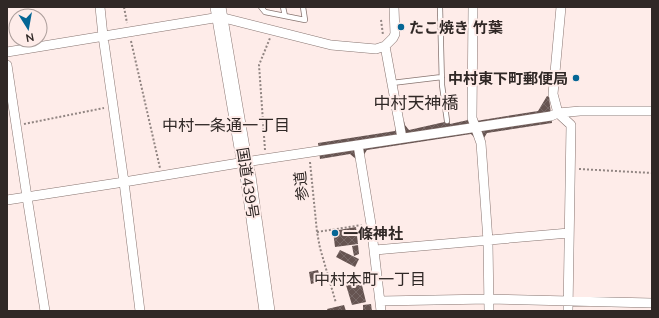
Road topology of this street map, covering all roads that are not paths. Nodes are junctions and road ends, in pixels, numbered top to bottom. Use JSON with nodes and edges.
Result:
{"nodes":[{"id":1,"x":100,"y":7,"type":"edge"},
{"id":2,"x":261,"y":7,"type":"edge"},
{"id":3,"x":283,"y":7,"type":"edge"},
{"id":4,"x":303,"y":7,"type":"edge"},
{"id":5,"x":394,"y":7,"type":"edge"},
{"id":6,"x":440,"y":7,"type":"edge"},
{"id":7,"x":474,"y":7,"type":"edge"},
{"id":8,"x":561,"y":7,"type":"edge"},
{"id":9,"x":219,"y":12,"type":"edge"},
{"id":10,"x":285,"y":16,"type":"junction"},
{"id":11,"x":103,"y":36,"type":"junction"},
{"id":12,"x":385,"y":46,"type":"junction"},
{"id":13,"x":7,"y":52,"type":"edge"},
{"id":14,"x":7,"y":66,"type":"edge"},
{"id":15,"x":442,"y":77,"type":"junction"},
{"id":16,"x":392,"y":83,"type":"junction"},
{"id":17,"x":652,"y":111,"type":"edge"},
{"id":18,"x":558,"y":113,"type":"junction"},
{"id":19,"x":447,"y":121,"type":"joint"},
{"id":20,"x":475,"y":127,"type":"junction"},
{"id":21,"x":449,"y":131,"type":"junction"},
{"id":22,"x":402,"y":138,"type":"junction"},
{"id":23,"x":358,"y":145,"type":"junction"},
{"id":24,"x":244,"y":162,"type":"junction"},
{"id":25,"x":124,"y":182,"type":"junction"},
{"id":26,"x":27,"y":197,"type":"junction"},
{"id":27,"x":7,"y":200,"type":"edge"},
{"id":28,"x":569,"y":233,"type":"junction"},
{"id":29,"x":488,"y":241,"type":"junction"},
{"id":30,"x":375,"y":250,"type":"junction"},
{"id":31,"x":489,"y":300,"type":"junction"},
{"id":32,"x":380,"y":301,"type":"junction"},
{"id":33,"x":568,"y":301,"type":"junction"},
{"id":34,"x":652,"y":303,"type":"edge"},
{"id":35,"x":45,"y":311,"type":"edge"},
{"id":36,"x":140,"y":311,"type":"edge"},
{"id":37,"x":267,"y":311,"type":"edge"},
{"id":38,"x":381,"y":311,"type":"edge"},
{"id":39,"x":489,"y":311,"type":"edge"},
{"id":40,"x":568,"y":311,"type":"edge"}],
"edges":[{"from":1,"to":11,"type":"street"},
{"from":2,"to":10,"type":"lane"},
{"from":3,"to":10,"type":"lane"},
{"from":4,"to":10,"type":"lane"},
{"from":5,"to":12,"type":"street"},
{"from":6,"to":15,"type":"lane"},
{"from":7,"to":20,"type":"street"},
{"from":8,"to":18,"type":"street"},
{"from":9,"to":11,"type":"street"},
{"from":9,"to":12,"type":"street"},
{"from":9,"to":24,"type":"highway","name":"国道439号"},
{"from":11,"to":13,"type":"street"},
{"from":11,"to":25,"type":"street"},
{"from":12,"to":16,"type":"street"},
{"from":14,"to":26,"type":"street"},
{"from":15,"to":16,"type":"lane"},
{"from":15,"to":19,"type":"lane"},
{"from":16,"to":22,"type":"street"},
{"from":17,"to":18,"type":"street"},
{"from":18,"to":20,"type":"street"},
{"from":18,"to":28,"type":"street"},
{"from":19,"to":21,"type":"street"},
{"from":20,"to":21,"type":"street"},
{"from":20,"to":29,"type":"street"},
{"from":21,"to":22,"type":"street"},
{"from":22,"to":23,"type":"street"},
{"from":23,"to":24,"type":"street"},
{"from":23,"to":30,"type":"street"},
{"from":24,"to":25,"type":"street"},
{"from":24,"to":37,"type":"highway","name":"国道439号"},
{"from":25,"to":26,"type":"street"},
{"from":25,"to":36,"type":"street"},
{"from":26,"to":27,"type":"street"},
{"from":26,"to":35,"type":"street"},
{"from":28,"to":29,"type":"street"},
{"from":28,"to":33,"type":"street"},
{"from":29,"to":30,"type":"street"},
{"from":29,"to":31,"type":"street"},
{"from":30,"to":32,"type":"street"},
{"from":31,"to":32,"type":"street"},
{"from":31,"to":33,"type":"street"},
{"from":31,"to":39,"type":"street"},
{"from":32,"to":38,"type":"street"},
{"from":33,"to":34,"type":"street"},
{"from":33,"to":40,"type":"street"}]}
